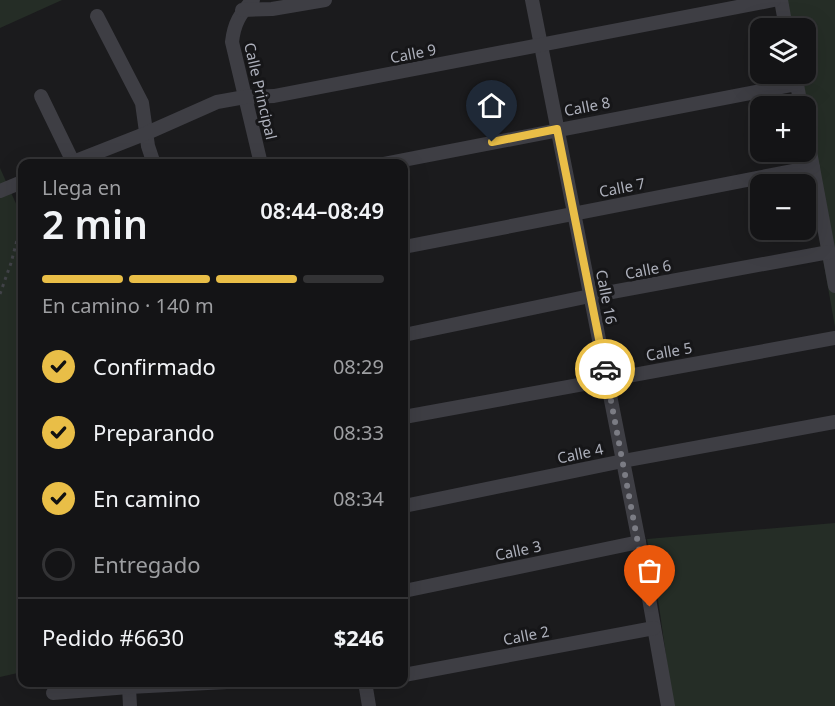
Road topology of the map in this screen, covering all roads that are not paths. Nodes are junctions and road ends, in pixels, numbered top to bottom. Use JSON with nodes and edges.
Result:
{"nodes":[{"id":1,"x":253,"y":0,"type":"edge"},
{"id":2,"x":325,"y":0,"type":"edge"},
{"id":3,"x":532,"y":0,"type":"edge"},
{"id":4,"x":774,"y":0,"type":"edge"},
{"id":5,"x":781,"y":0,"type":"edge"},
{"id":6,"x":242,"y":10,"type":"junction"},
{"id":7,"x":97,"y":16,"type":"dead end"},
{"id":8,"x":784,"y":18,"type":"edge"},
{"id":9,"x":541,"y":45,"type":"junction"},
{"id":10,"x":772,"y":84,"type":"edge"},
{"id":11,"x":41,"y":96,"type":"dead end"},
{"id":12,"x":245,"y":97,"type":"junction"},
{"id":13,"x":557,"y":129,"type":"junction"},
{"id":14,"x":147,"y":134,"type":"junction"},
{"id":15,"x":70,"y":159,"type":"edge"},
{"id":16,"x":82,"y":159,"type":"edge"},
{"id":17,"x":152,"y":159,"type":"edge"},
{"id":18,"x":260,"y":159,"type":"edge"},
{"id":19,"x":408,"y":159,"type":"edge"},
{"id":20,"x":812,"y":162,"type":"edge"},
{"id":21,"x":813,"y":167,"type":"junction"},
{"id":22,"x":18,"y":184,"type":"edge"},
{"id":23,"x":0,"y":191,"type":"edge"},
{"id":24,"x":574,"y":214,"type":"junction"},
{"id":25,"x":408,"y":246,"type":"edge"},
{"id":26,"x":829,"y":252,"type":"junction"},
{"id":27,"x":835,"y":286,"type":"edge"},
{"id":28,"x":590,"y":296,"type":"junction"},
{"id":29,"x":408,"y":334,"type":"edge"},
{"id":30,"x":835,"y":338,"type":"edge"},
{"id":31,"x":607,"y":380,"type":"junction"},
{"id":32,"x":408,"y":416,"type":"edge"},
{"id":33,"x":835,"y":422,"type":"edge"},
{"id":34,"x":623,"y":461,"type":"junction"},
{"id":35,"x":408,"y":505,"type":"edge"},
{"id":36,"x":639,"y":542,"type":"junction"},
{"id":37,"x":408,"y":590,"type":"edge"},
{"id":38,"x":654,"y":628,"type":"junction"},
{"id":39,"x":408,"y":674,"type":"edge"},
{"id":40,"x":129,"y":687,"type":"joint"},
{"id":41,"x":366,"y":687,"type":"edge"},
{"id":42,"x":53,"y":693,"type":"dead end"},
{"id":43,"x":130,"y":706,"type":"edge"},
{"id":44,"x":369,"y":706,"type":"edge"},
{"id":45,"x":668,"y":706,"type":"edge"}],
"edges":[{"from":1,"to":6,"type":"street"},
{"from":2,"to":6,"type":"street"},
{"from":3,"to":9,"type":"street","name":"Calle 16"},
{"from":4,"to":9,"type":"street","name":"Calle 9"},
{"from":5,"to":8,"type":"street"},
{"from":6,"to":12,"type":"street","name":"Calle Principal"},
{"from":7,"to":14,"type":"street"},
{"from":9,"to":12,"type":"street","name":"Calle 9"},
{"from":9,"to":13,"type":"street","name":"Calle 16"},
{"from":10,"to":13,"type":"street","name":"Calle 8"},
{"from":11,"to":15,"type":"street"},
{"from":12,"to":14,"type":"street","name":"Calle 9"},
{"from":12,"to":18,"type":"street","name":"Calle Principal"},
{"from":13,"to":19,"type":"street","name":"Calle 8"},
{"from":13,"to":24,"type":"street","name":"Calle 16"},
{"from":14,"to":16,"type":"street","name":"Calle 9"},
{"from":14,"to":17,"type":"street"},
{"from":20,"to":21,"type":"street"},
{"from":21,"to":24,"type":"street","name":"Calle 7"},
{"from":21,"to":26,"type":"street"},
{"from":22,"to":23,"type":"street"},
{"from":24,"to":25,"type":"street","name":"Calle 7"},
{"from":24,"to":28,"type":"street","name":"Calle 16"},
{"from":26,"to":27,"type":"street"},
{"from":26,"to":28,"type":"street","name":"Calle 6"},
{"from":28,"to":29,"type":"street","name":"Calle 6"},
{"from":28,"to":31,"type":"street","name":"Calle 16"},
{"from":30,"to":31,"type":"street","name":"Calle 5"},
{"from":31,"to":32,"type":"street","name":"Calle 5"},
{"from":31,"to":34,"type":"street","name":"Calle 16"},
{"from":33,"to":34,"type":"street","name":"Calle 4"},
{"from":34,"to":35,"type":"street","name":"Calle 4"},
{"from":34,"to":36,"type":"street","name":"Calle 16"},
{"from":36,"to":37,"type":"street","name":"Calle 3"},
{"from":36,"to":38,"type":"street","name":"Calle 16"},
{"from":38,"to":39,"type":"street","name":"Calle 2"},
{"from":38,"to":45,"type":"street","name":"Calle 16"},
{"from":40,"to":42,"type":"street"},
{"from":40,"to":43,"type":"street"},
{"from":41,"to":44,"type":"street"}]}
